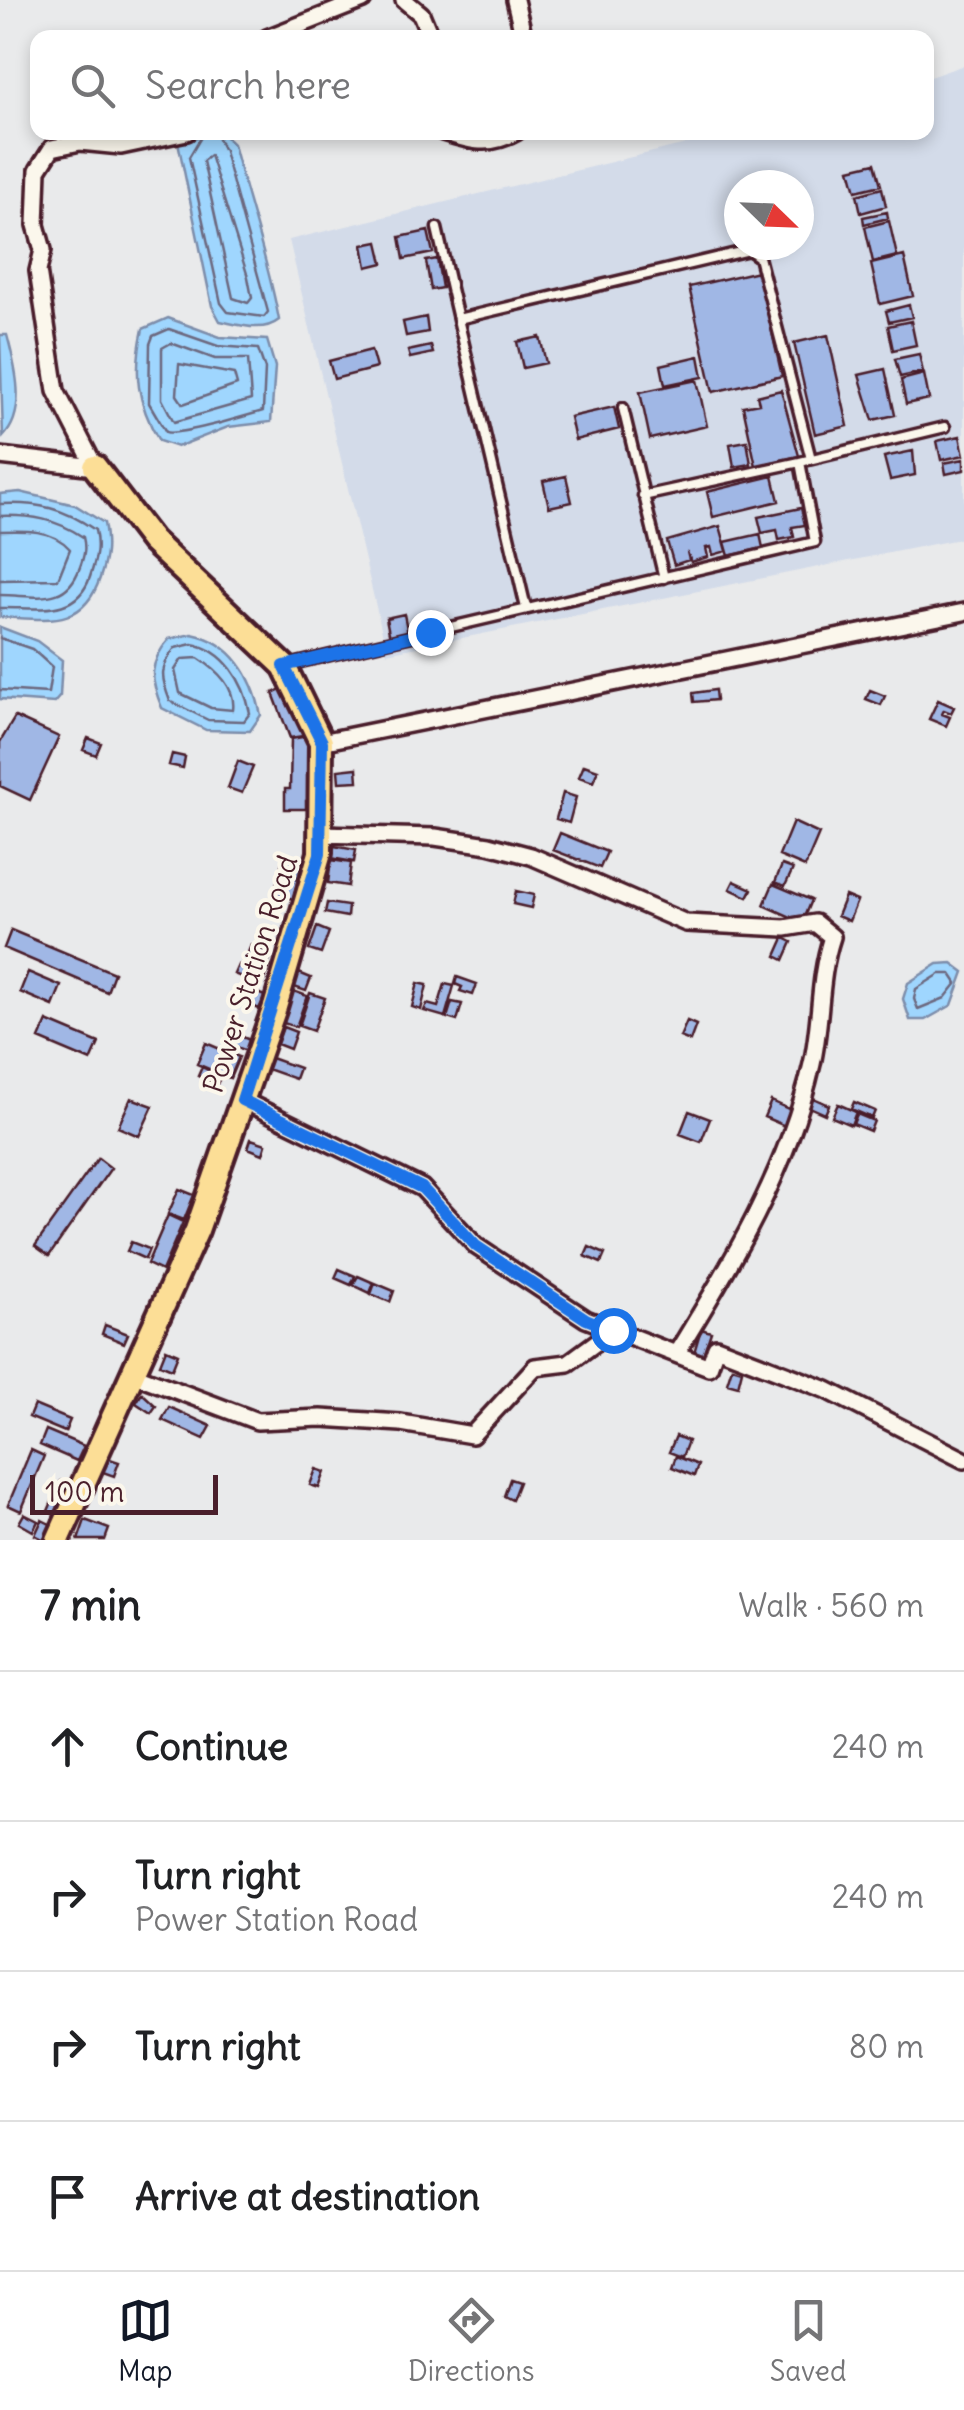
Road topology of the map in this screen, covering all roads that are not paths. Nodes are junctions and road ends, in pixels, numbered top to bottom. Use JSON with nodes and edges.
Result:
{"nodes":[{"id":1,"x":363,"y":0,"type":"edge"},
{"id":2,"x":404,"y":0,"type":"edge"},
{"id":3,"x":515,"y":0,"type":"edge"},
{"id":4,"x":287,"y":30,"type":"edge"},
{"id":5,"x":428,"y":30,"type":"edge"},
{"id":6,"x":522,"y":30,"type":"edge"},
{"id":7,"x":149,"y":140,"type":"edge"},
{"id":8,"x":466,"y":140,"type":"edge"},
{"id":9,"x":502,"y":140,"type":"edge"},
{"id":10,"x":437,"y":228,"type":"dead end"},
{"id":11,"x":458,"y":318,"type":"junction"},
{"id":12,"x":623,"y":408,"type":"dead end"},
{"id":13,"x":945,"y":427,"type":"dead end"},
{"id":14,"x":0,"y":456,"type":"edge"},
{"id":15,"x":811,"y":459,"type":"junction"},
{"id":16,"x":800,"y":462,"type":"junction"},
{"id":17,"x":95,"y":467,"type":"junction"},
{"id":18,"x":643,"y":496,"type":"junction"},
{"id":19,"x":664,"y":578,"type":"junction"},
{"id":20,"x":526,"y":608,"type":"junction"},
{"id":21,"x":964,"y":612,"type":"edge"},
{"id":22,"x":284,"y":666,"type":"junction"},
{"id":23,"x":322,"y":742,"type":"junction"},
{"id":24,"x":320,"y":834,"type":"junction"},
{"id":25,"x":242,"y":1100,"type":"junction"},
{"id":26,"x":613,"y":1330,"type":"junction"},
{"id":27,"x":676,"y":1354,"type":"junction"},
{"id":28,"x":133,"y":1374,"type":"junction"},
{"id":29,"x":964,"y":1460,"type":"edge"},
{"id":30,"x":58,"y":1540,"type":"edge"}],
"edges":[{"from":1,"to":4,"type":"street"},
{"from":2,"to":5,"type":"street"},
{"from":3,"to":6,"type":"street"},
{"from":7,"to":17,"type":"street","name":"Power Station Road"},
{"from":8,"to":9,"type":"street"},
{"from":10,"to":11,"type":"lane"},
{"from":11,"to":15,"type":"lane"},
{"from":11,"to":20,"type":"lane"},
{"from":12,"to":18,"type":"lane"},
{"from":13,"to":15,"type":"lane"},
{"from":14,"to":17,"type":"street"},
{"from":15,"to":16,"type":"lane"},
{"from":16,"to":18,"type":"lane"},
{"from":16,"to":19,"type":"lane"},
{"from":17,"to":22,"type":"main road","name":"Power Station Road"},
{"from":18,"to":19,"type":"lane"},
{"from":19,"to":20,"type":"lane"},
{"from":20,"to":22,"type":"lane"},
{"from":21,"to":23,"type":"street"},
{"from":22,"to":23,"type":"main road","name":"Power Station Road"},
{"from":23,"to":24,"type":"main road","name":"Power Station Road"},
{"from":24,"to":25,"type":"main road","name":"Power Station Road"},
{"from":24,"to":27,"type":"street"},
{"from":25,"to":26,"type":"street"},
{"from":25,"to":28,"type":"main road","name":"Power Station Road"},
{"from":26,"to":27,"type":"street"},
{"from":26,"to":28,"type":"street"},
{"from":27,"to":29,"type":"street"},
{"from":28,"to":30,"type":"main road","name":"Power Station Road"}]}
